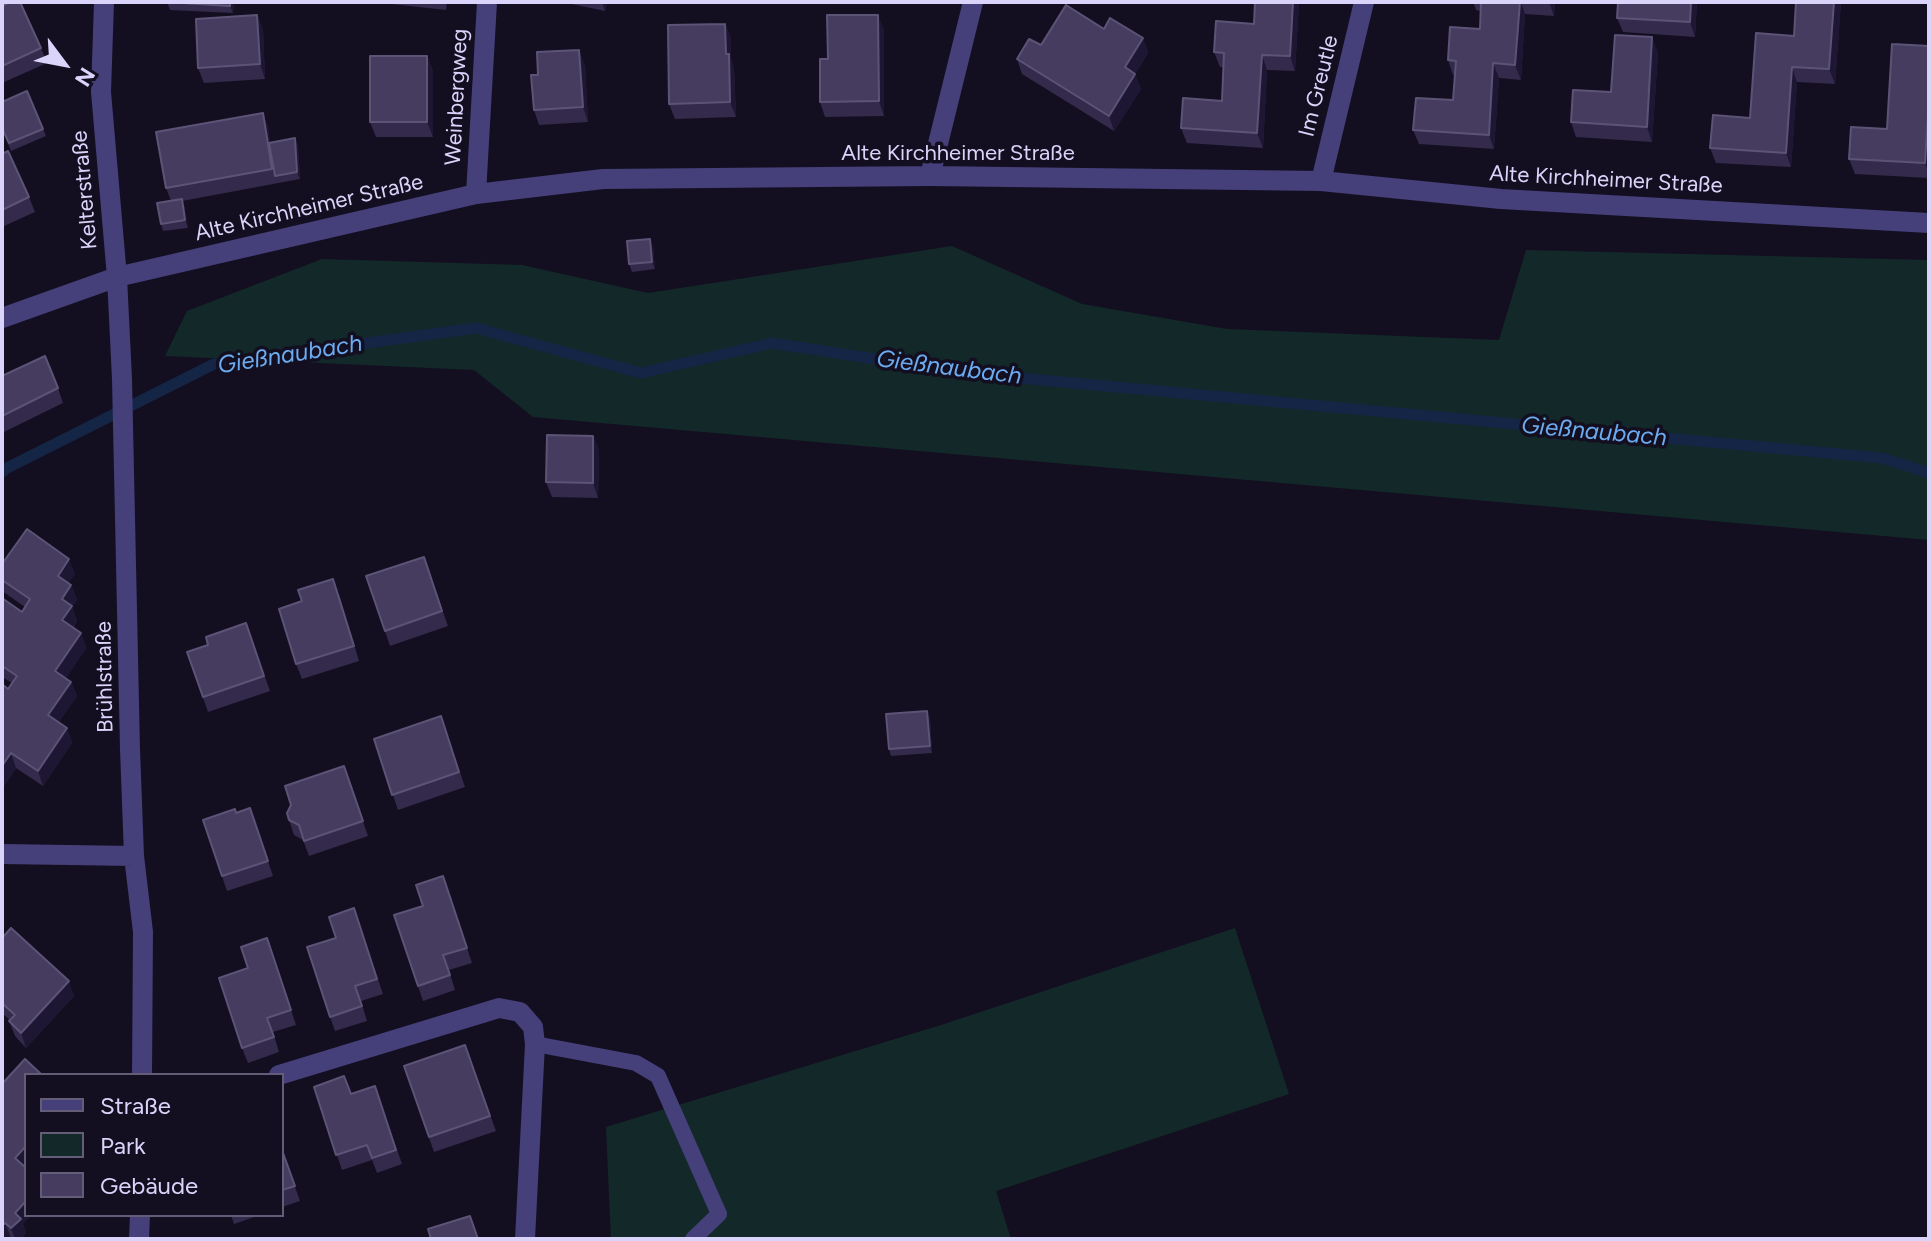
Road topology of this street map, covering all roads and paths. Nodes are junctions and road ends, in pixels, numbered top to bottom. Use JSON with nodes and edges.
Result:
{"nodes":[{"id":1,"x":104,"y":2,"type":"edge"},
{"id":2,"x":487,"y":2,"type":"edge"},
{"id":3,"x":973,"y":2,"type":"edge"},
{"id":4,"x":1364,"y":2,"type":"edge"},
{"id":5,"x":930,"y":176,"type":"junction"},
{"id":6,"x":1321,"y":181,"type":"junction"},
{"id":7,"x":476,"y":194,"type":"junction"},
{"id":8,"x":1929,"y":223,"type":"edge"},
{"id":9,"x":117,"y":277,"type":"junction"},
{"id":10,"x":2,"y":318,"type":"edge"},
{"id":11,"x":2,"y":854,"type":"edge"},
{"id":12,"x":134,"y":856,"type":"junction"},
{"id":13,"x":535,"y":1044,"type":"junction"},
{"id":14,"x":142,"y":1073,"type":"edge"},
{"id":15,"x":284,"y":1073,"type":"edge"},
{"id":16,"x":140,"y":1217,"type":"edge"},
{"id":17,"x":139,"y":1239,"type":"edge"},
{"id":18,"x":525,"y":1239,"type":"edge"},
{"id":19,"x":693,"y":1239,"type":"edge"}],
"edges":[{"from":1,"to":9,"type":"street","name":"Kelterstraße"},
{"from":2,"to":7,"type":"street","name":"Weinbergweg"},
{"from":3,"to":5,"type":"street"},
{"from":4,"to":6,"type":"street","name":"Im Greutle"},
{"from":5,"to":6,"type":"street","name":"Alte Kirchheimer Straße"},
{"from":5,"to":7,"type":"street","name":"Alte Kirchheimer Straße"},
{"from":6,"to":8,"type":"street","name":"Alte Kirchheimer Straße"},
{"from":7,"to":9,"type":"street","name":"Alte Kirchheimer Straße"},
{"from":9,"to":10,"type":"street","name":"Alte Kirchheimer Straße"},
{"from":9,"to":12,"type":"street","name":"Brühlstraße"},
{"from":11,"to":12,"type":"street"},
{"from":12,"to":14,"type":"street","name":"Brühlstraße"},
{"from":13,"to":15,"type":"street"},
{"from":13,"to":18,"type":"street"},
{"from":13,"to":19,"type":"lane"},
{"from":16,"to":17,"type":"street"}]}
